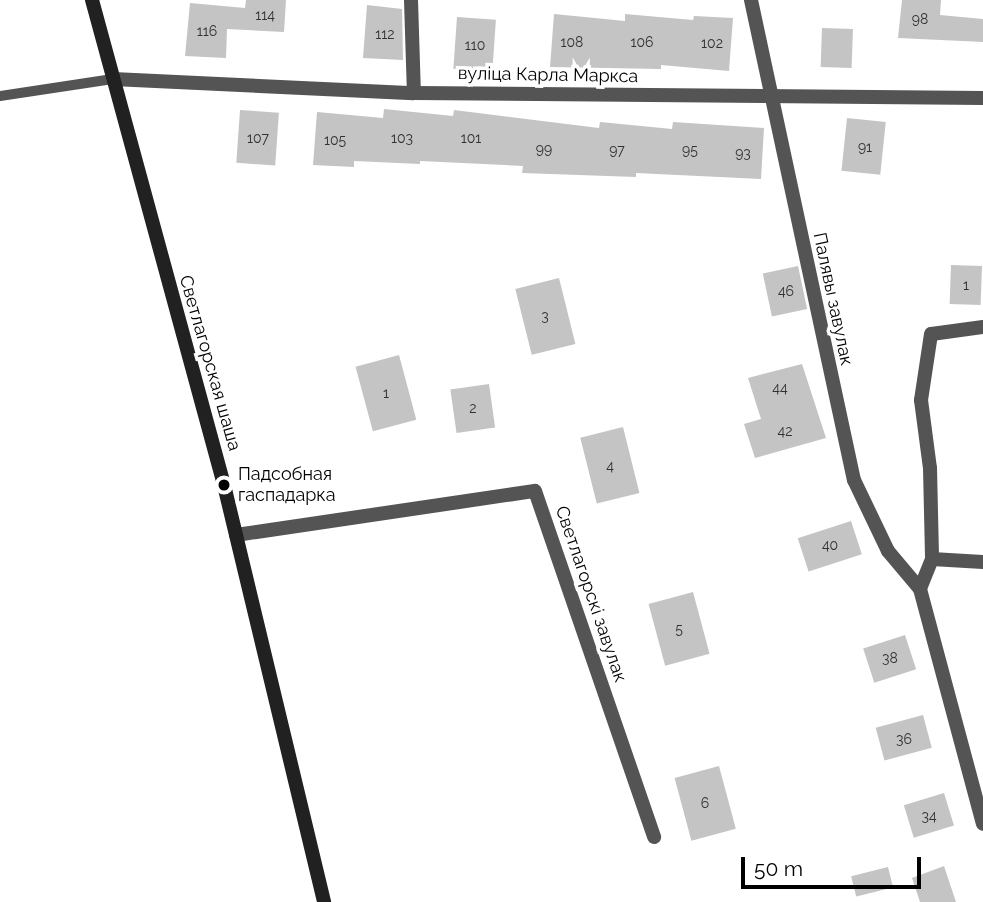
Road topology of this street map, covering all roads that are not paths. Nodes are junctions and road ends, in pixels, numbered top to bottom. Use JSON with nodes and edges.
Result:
{"nodes":[{"id":1,"x":92,"y":0,"type":"edge"},
{"id":2,"x":411,"y":0,"type":"edge"},
{"id":3,"x":751,"y":0,"type":"edge"},
{"id":4,"x":113,"y":79,"type":"junction"},
{"id":5,"x":414,"y":93,"type":"junction"},
{"id":6,"x":0,"y":96,"type":"edge"},
{"id":7,"x":770,"y":97,"type":"junction"},
{"id":8,"x":983,"y":98,"type":"edge"},
{"id":9,"x":983,"y":327,"type":"edge"},
{"id":10,"x":236,"y":535,"type":"junction"},
{"id":11,"x":932,"y":559,"type":"junction"},
{"id":12,"x":983,"y":562,"type":"edge"},
{"id":13,"x":920,"y":589,"type":"junction"},
{"id":14,"x":983,"y":824,"type":"edge"},
{"id":15,"x":654,"y":838,"type":"dead end"},
{"id":16,"x":324,"y":902,"type":"edge"}],
"edges":[{"from":1,"to":4,"type":"main road","name":"Светлагорская шаша"},
{"from":2,"to":5,"type":"street"},
{"from":3,"to":7,"type":"street","name":"Палявы завулак"},
{"from":4,"to":5,"type":"street","name":"вуліца Карла Маркса"},
{"from":4,"to":6,"type":"lane"},
{"from":4,"to":10,"type":"main road","name":"Светлагорская шаша"},
{"from":5,"to":7,"type":"street","name":"вуліца Карла Маркса"},
{"from":7,"to":8,"type":"street","name":"вуліца Карла Маркса"},
{"from":7,"to":13,"type":"street","name":"Палявы завулак"},
{"from":9,"to":11,"type":"street"},
{"from":10,"to":15,"type":"street","name":"Светлагорскі завулак"},
{"from":10,"to":16,"type":"main road","name":"Светлагорская шаша"},
{"from":11,"to":12,"type":"street"},
{"from":11,"to":13,"type":"street"},
{"from":13,"to":14,"type":"street","name":"Палявы завулак"}]}
